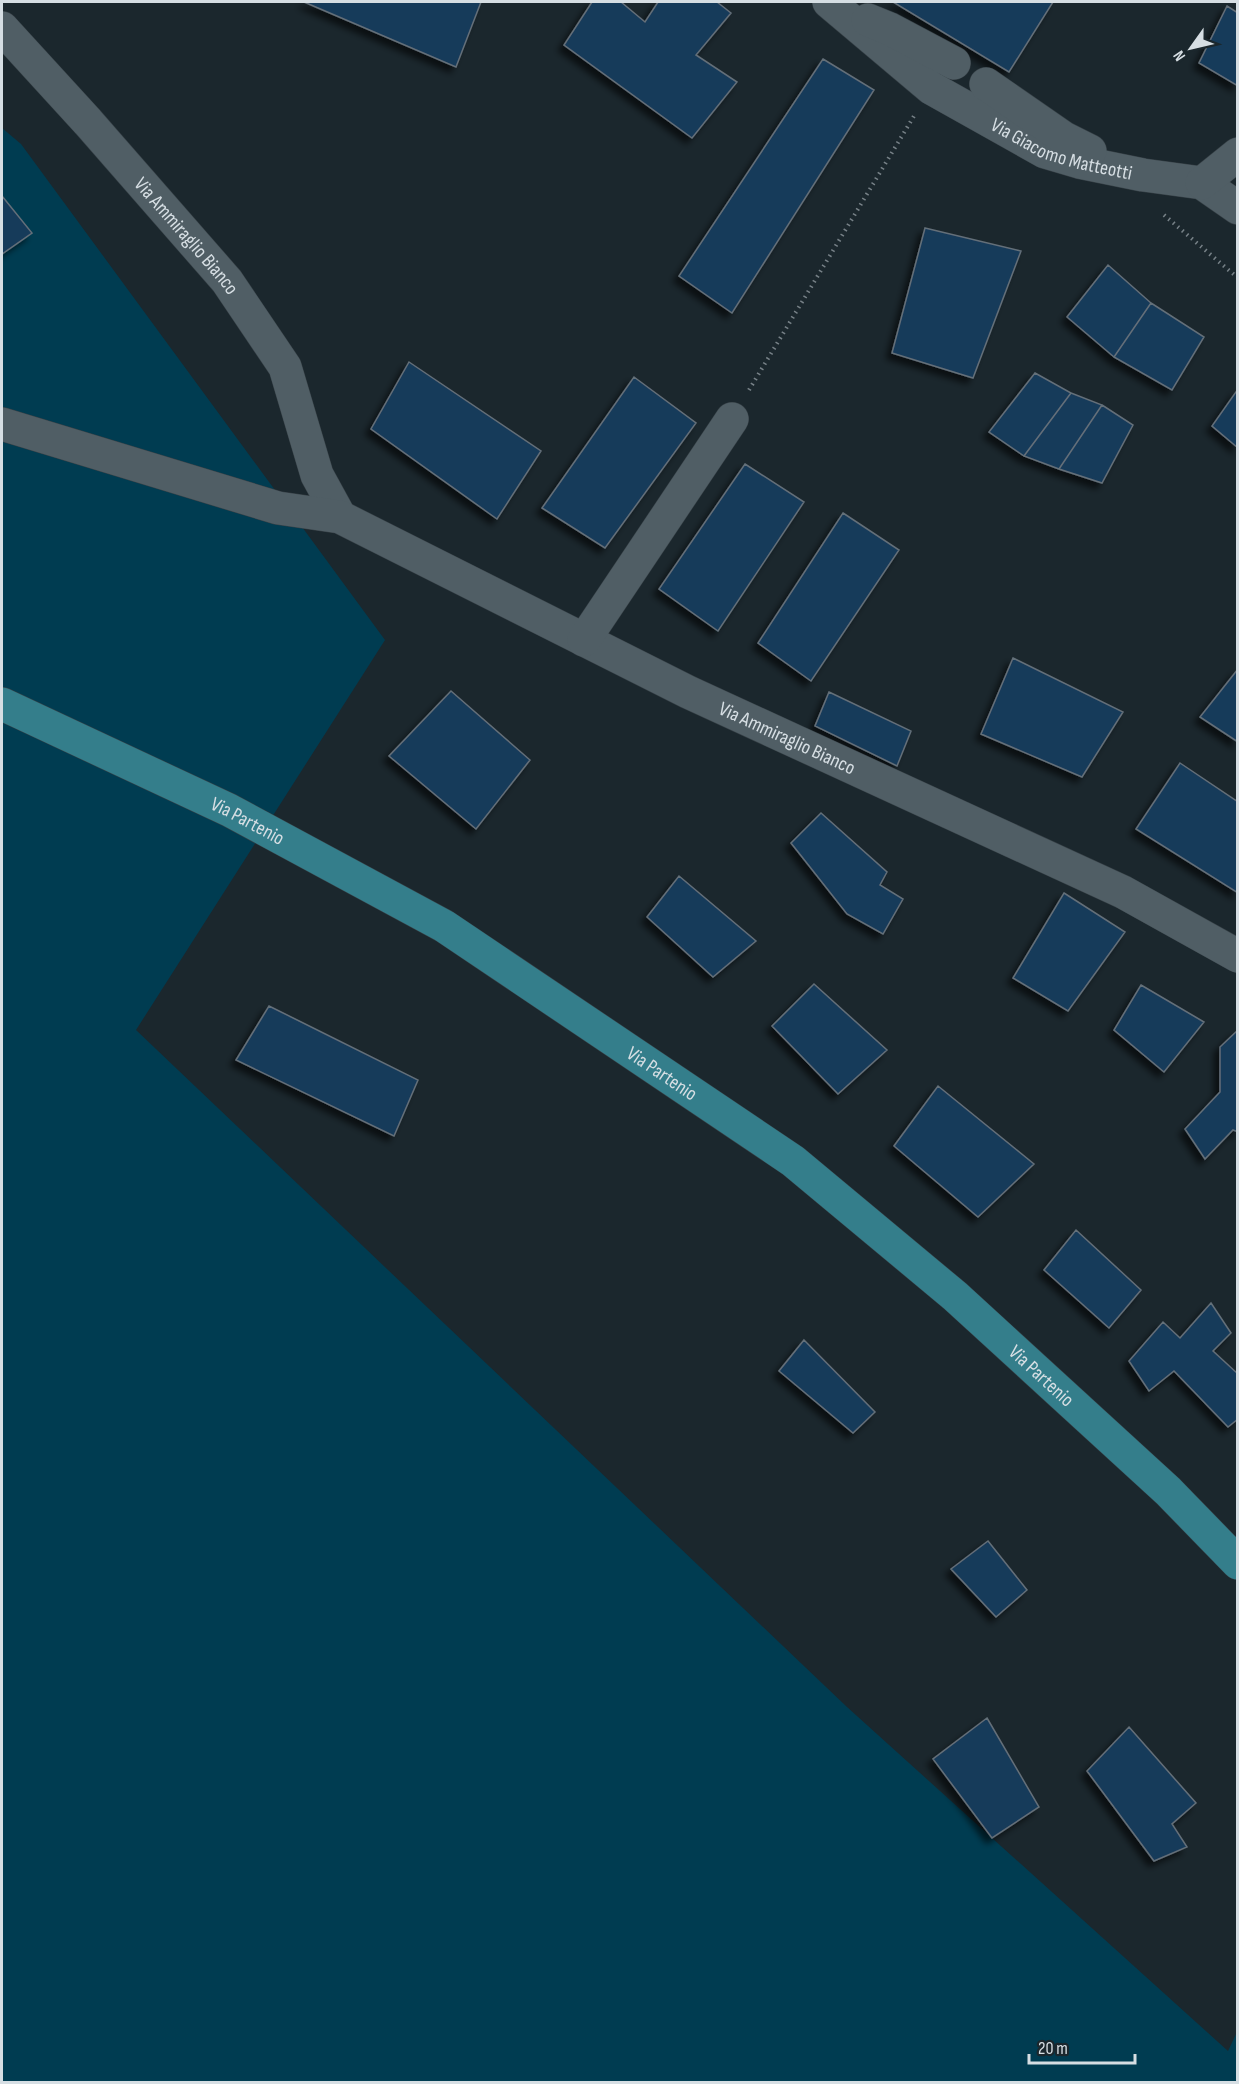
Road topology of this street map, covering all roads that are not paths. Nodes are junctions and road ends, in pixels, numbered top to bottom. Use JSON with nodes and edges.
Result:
{"nodes":[{"id":1,"x":834,"y":5,"type":"edge"},
{"id":2,"x":2,"y":28,"type":"edge"},
{"id":3,"x":954,"y":63,"type":"dead end"},
{"id":4,"x":986,"y":84,"type":"dead end"},
{"id":5,"x":1238,"y":154,"type":"edge"},
{"id":6,"x":1143,"y":175,"type":"junction"},
{"id":7,"x":1202,"y":183,"type":"junction"},
{"id":8,"x":1238,"y":208,"type":"edge"},
{"id":9,"x":732,"y":419,"type":"road end"},
{"id":10,"x":2,"y":424,"type":"edge"},
{"id":11,"x":317,"y":475,"type":"junction"},
{"id":12,"x":278,"y":508,"type":"junction"},
{"id":13,"x":340,"y":517,"type":"junction"},
{"id":14,"x":584,"y":640,"type":"junction"},
{"id":15,"x":2,"y":704,"type":"edge"},
{"id":16,"x":1238,"y":956,"type":"edge"},
{"id":17,"x":1238,"y":1563,"type":"edge"}],
"edges":[{"from":1,"to":3,"type":"street","name":"Via Giacomo Matteotti"},
{"from":1,"to":6,"type":"street","name":"Via Giacomo Matteotti"},
{"from":2,"to":11,"type":"street","name":"Via Ammiraglio Bianco"},
{"from":4,"to":6,"type":"street","name":"Via Giacomo Matteotti"},
{"from":5,"to":7,"type":"street"},
{"from":6,"to":7,"type":"street"},
{"from":7,"to":8,"type":"street"},
{"from":9,"to":14,"type":"street"},
{"from":10,"to":12,"type":"street","name":"Via Ammiraglio Bianco"},
{"from":11,"to":12,"type":"street"},
{"from":11,"to":13,"type":"street","name":"Via Ammiraglio Bianco"},
{"from":12,"to":13,"type":"street","name":"Via Ammiraglio Bianco"},
{"from":13,"to":14,"type":"street","name":"Via Ammiraglio Bianco"},
{"from":14,"to":16,"type":"street","name":"Via Ammiraglio Bianco"},
{"from":15,"to":17,"type":"main road","name":"Via Partenio"}]}
